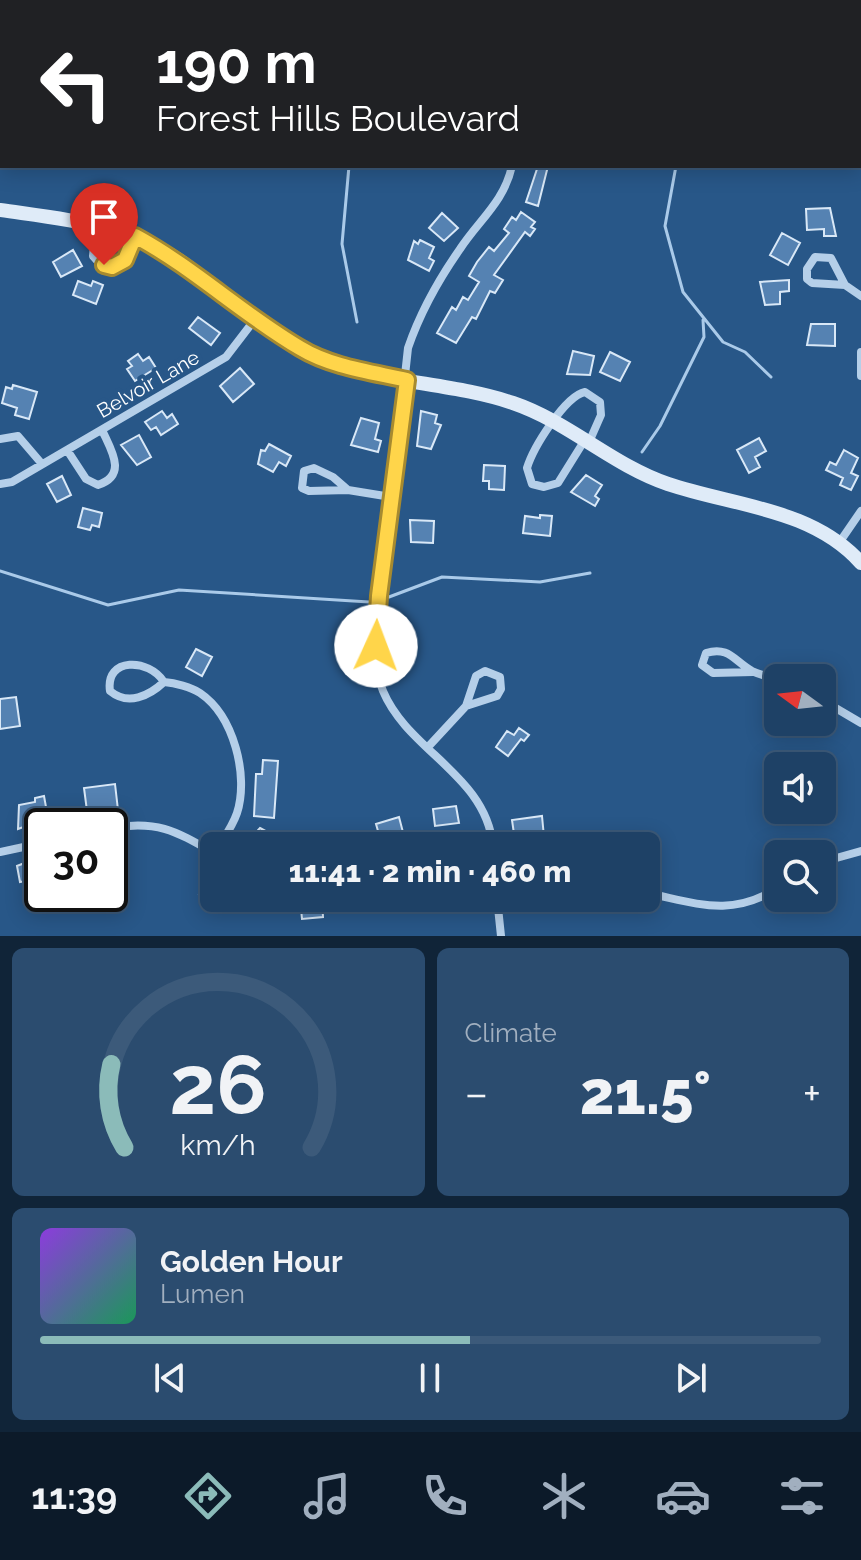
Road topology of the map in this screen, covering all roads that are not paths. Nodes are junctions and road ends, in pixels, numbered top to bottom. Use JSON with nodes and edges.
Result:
{"nodes":[{"id":1,"x":511,"y":168,"type":"edge"},
{"id":2,"x":0,"y":210,"type":"edge"},
{"id":3,"x":96,"y":224,"type":"junction"},
{"id":4,"x":135,"y":236,"type":"junction"},
{"id":5,"x":845,"y":285,"type":"junction"},
{"id":6,"x":861,"y":296,"type":"edge"},
{"id":7,"x":256,"y":318,"type":"junction"},
{"id":8,"x":861,"y":352,"type":"edge"},
{"id":9,"x":861,"y":376,"type":"edge"},
{"id":10,"x":407,"y":380,"type":"junction"},
{"id":11,"x":555,"y":420,"type":"junction"},
{"id":12,"x":102,"y":430,"type":"junction"},
{"id":13,"x":0,"y":439,"type":"edge"},
{"id":14,"x":588,"y":439,"type":"junction"},
{"id":15,"x":67,"y":450,"type":"junction"},
{"id":16,"x":42,"y":464,"type":"junction"},
{"id":17,"x":0,"y":484,"type":"edge"},
{"id":18,"x":348,"y":490,"type":"junction"},
{"id":19,"x":391,"y":497,"type":"junction"},
{"id":20,"x":861,"y":511,"type":"edge"},
{"id":21,"x":839,"y":543,"type":"junction"},
{"id":22,"x":861,"y":563,"type":"edge"},
{"id":23,"x":753,"y":672,"type":"junction"},
{"id":24,"x":764,"y":676,"type":"edge"},
{"id":25,"x":164,"y":682,"type":"junction"},
{"id":26,"x":466,"y":706,"type":"junction"},
{"id":27,"x":836,"y":708,"type":"edge"},
{"id":28,"x":861,"y":723,"type":"edge"},
{"id":29,"x":428,"y":747,"type":"junction"},
{"id":30,"x":128,"y":826,"type":"edge"},
{"id":31,"x":227,"y":832,"type":"edge"},
{"id":32,"x":491,"y":832,"type":"edge"},
{"id":33,"x":200,"y":844,"type":"edge"},
{"id":34,"x":24,"y":847,"type":"edge"},
{"id":35,"x":861,"y":851,"type":"edge"},
{"id":36,"x":0,"y":852,"type":"edge"},
{"id":37,"x":836,"y":858,"type":"edge"},
{"id":38,"x":660,"y":896,"type":"edge"},
{"id":39,"x":764,"y":897,"type":"edge"},
{"id":40,"x":498,"y":912,"type":"edge"},
{"id":41,"x":501,"y":936,"type":"edge"}],
"edges":[{"from":1,"to":10,"type":"street"},
{"from":2,"to":3,"type":"main road"},
{"from":3,"to":4,"type":"main road"},
{"from":3,"to":4,"type":"street"},
{"from":4,"to":7,"type":"main road"},
{"from":5,"to":5,"type":"street"},
{"from":5,"to":6,"type":"street"},
{"from":7,"to":10,"type":"main road"},
{"from":7,"to":12,"type":"street","name":"Belvoir Lane"},
{"from":8,"to":9,"type":"street"},
{"from":10,"to":11,"type":"main road"},
{"from":10,"to":19,"type":"street"},
{"from":11,"to":14,"type":"main road"},
{"from":11,"to":14,"type":"street"},
{"from":11,"to":14,"type":"street"},
{"from":12,"to":15,"type":"street","name":"Belvoir Lane"},
{"from":12,"to":15,"type":"street"},
{"from":13,"to":16,"type":"street"},
{"from":14,"to":21,"type":"main road"},
{"from":15,"to":16,"type":"street","name":"Belvoir Lane"},
{"from":16,"to":17,"type":"street","name":"Belvoir Lane"},
{"from":18,"to":18,"type":"street"},
{"from":18,"to":19,"type":"street"},
{"from":19,"to":29,"type":"street"},
{"from":20,"to":21,"type":"street"},
{"from":21,"to":22,"type":"main road"},
{"from":23,"to":23,"type":"street"},
{"from":23,"to":24,"type":"street"},
{"from":25,"to":25,"type":"street"},
{"from":25,"to":31,"type":"street"},
{"from":26,"to":26,"type":"street"},
{"from":26,"to":29,"type":"street"},
{"from":27,"to":28,"type":"street"},
{"from":29,"to":32,"type":"street"},
{"from":30,"to":33,"type":"street"},
{"from":34,"to":36,"type":"street"},
{"from":35,"to":37,"type":"street"},
{"from":38,"to":39,"type":"street"},
{"from":40,"to":41,"type":"street"}]}
